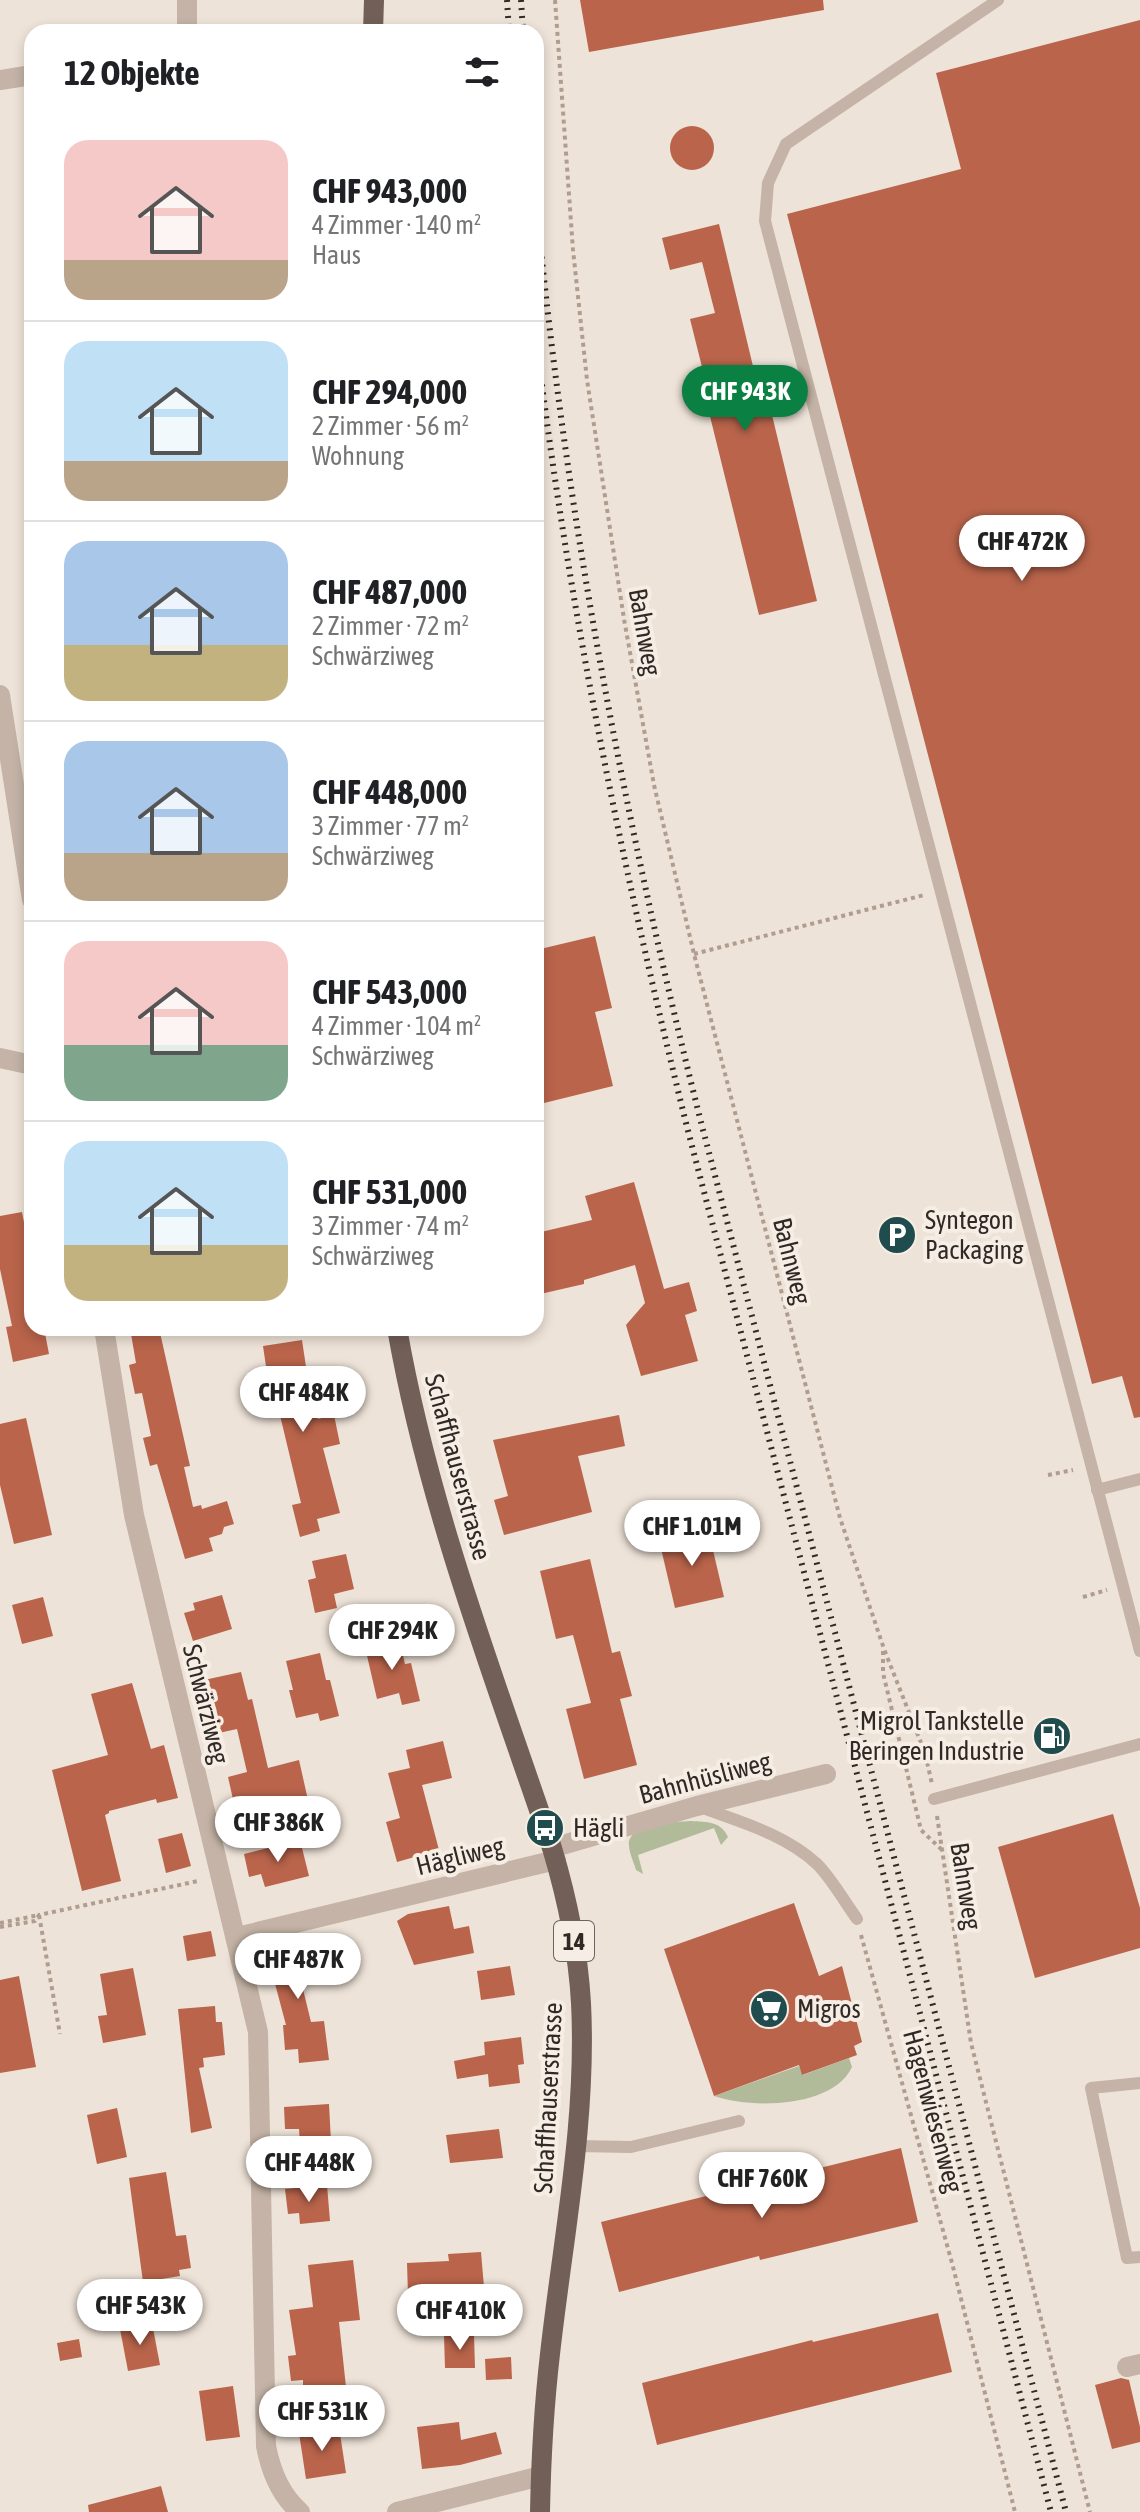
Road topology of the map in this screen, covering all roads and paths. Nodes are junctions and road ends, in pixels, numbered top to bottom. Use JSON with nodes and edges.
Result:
{"nodes":[{"id":1,"x":187,"y":0,"type":"edge"},
{"id":2,"x":374,"y":0,"type":"edge"},
{"id":3,"x":555,"y":0,"type":"edge"},
{"id":4,"x":998,"y":0,"type":"edge"},
{"id":5,"x":187,"y":24,"type":"edge"},
{"id":6,"x":373,"y":24,"type":"edge"},
{"id":7,"x":24,"y":76,"type":"edge"},
{"id":8,"x":0,"y":80,"type":"edge"},
{"id":9,"x":0,"y":695,"type":"edge"},
{"id":10,"x":24,"y":849,"type":"edge"},
{"id":11,"x":941,"y":890,"type":"junction"},
{"id":12,"x":694,"y":954,"type":"junction"},
{"id":13,"x":0,"y":1058,"type":"edge"},
{"id":14,"x":24,"y":1063,"type":"edge"},
{"id":15,"x":105,"y":1336,"type":"edge"},
{"id":16,"x":398,"y":1336,"type":"edge"},
{"id":17,"x":1092,"y":1466,"type":"junction"},
{"id":18,"x":1048,"y":1475,"type":"dead end"},
{"id":19,"x":1140,"y":1479,"type":"edge"},
{"id":20,"x":1097,"y":1490,"type":"junction"},
{"id":21,"x":1123,"y":1586,"type":"junction"},
{"id":22,"x":1083,"y":1597,"type":"dead end"},
{"id":23,"x":884,"y":1649,"type":"junction"},
{"id":24,"x":1140,"y":1651,"type":"edge"},
{"id":25,"x":1140,"y":1744,"type":"edge"},
{"id":26,"x":826,"y":1774,"type":"dead end"},
{"id":27,"x":934,"y":1799,"type":"junction"},
{"id":28,"x":697,"y":1806,"type":"junction"},
{"id":29,"x":942,"y":1849,"type":"junction"},
{"id":30,"x":554,"y":1854,"type":"junction"},
{"id":31,"x":221,"y":1876,"type":"junction"},
{"id":32,"x":39,"y":1915,"type":"junction"},
{"id":33,"x":857,"y":1919,"type":"joint"},
{"id":34,"x":0,"y":1925,"type":"edge"},
{"id":35,"x":237,"y":1937,"type":"junction"},
{"id":36,"x":60,"y":2034,"type":"dead end"},
{"id":37,"x":1140,"y":2083,"type":"edge"},
{"id":38,"x":739,"y":2121,"type":"dead end"},
{"id":39,"x":576,"y":2146,"type":"junction"},
{"id":40,"x":1140,"y":2257,"type":"edge"},
{"id":41,"x":541,"y":2476,"type":"junction"},
{"id":42,"x":300,"y":2512,"type":"edge"},
{"id":43,"x":397,"y":2512,"type":"edge"},
{"id":44,"x":540,"y":2512,"type":"edge"},
{"id":45,"x":1015,"y":2512,"type":"edge"},
{"id":46,"x":1090,"y":2512,"type":"edge"}],
"edges":[{"from":1,"to":5,"type":"street"},
{"from":2,"to":6,"type":"main road"},
{"from":3,"to":12,"type":"path","name":"Bahnweg"},
{"from":4,"to":11,"type":"lane"},
{"from":7,"to":8,"type":"street"},
{"from":9,"to":10,"type":"street"},
{"from":11,"to":12,"type":"path"},
{"from":11,"to":17,"type":"lane"},
{"from":12,"to":23,"type":"path","name":"Bahnweg"},
{"from":13,"to":14,"type":"street"},
{"from":15,"to":31,"type":"street","name":"Schwärziweg"},
{"from":16,"to":30,"type":"main road","name":"Schaffhauserstrasse","number":"14"},
{"from":17,"to":18,"type":"path"},
{"from":17,"to":20,"type":"lane"},
{"from":19,"to":20,"type":"lane"},
{"from":20,"to":21,"type":"lane"},
{"from":21,"to":22,"type":"path"},
{"from":21,"to":24,"type":"lane"},
{"from":23,"to":27,"type":"path","name":"Bahnweg"},
{"from":23,"to":29,"type":"path"},
{"from":25,"to":27,"type":"lane"},
{"from":26,"to":28,"type":"street","name":"Bahnhüsliweg"},
{"from":27,"to":29,"type":"path","name":"Bahnweg"},
{"from":28,"to":30,"type":"street","name":"Bahnhüsliweg"},
{"from":28,"to":33,"type":"lane"},
{"from":29,"to":46,"type":"path","name":"Bahnweg"},
{"from":30,"to":35,"type":"street","name":"Hägliweg"},
{"from":30,"to":39,"type":"main road","name":"Schaffhauserstrasse","number":"14"},
{"from":31,"to":32,"type":"path"},
{"from":31,"to":35,"type":"street","name":"Schwärziweg"},
{"from":32,"to":34,"type":"path"},
{"from":32,"to":36,"type":"path"},
{"from":33,"to":45,"type":"path","name":"Hagenwiesenweg"},
{"from":35,"to":42,"type":"street","name":"Schwärziweg"},
{"from":37,"to":40,"type":"lane"},
{"from":38,"to":39,"type":"lane"},
{"from":39,"to":41,"type":"main road","name":"Schaffhauserstrasse","number":"14"},
{"from":41,"to":43,"type":"street"},
{"from":41,"to":44,"type":"main road","name":"Schaffhauserstrasse","number":"14"}]}
